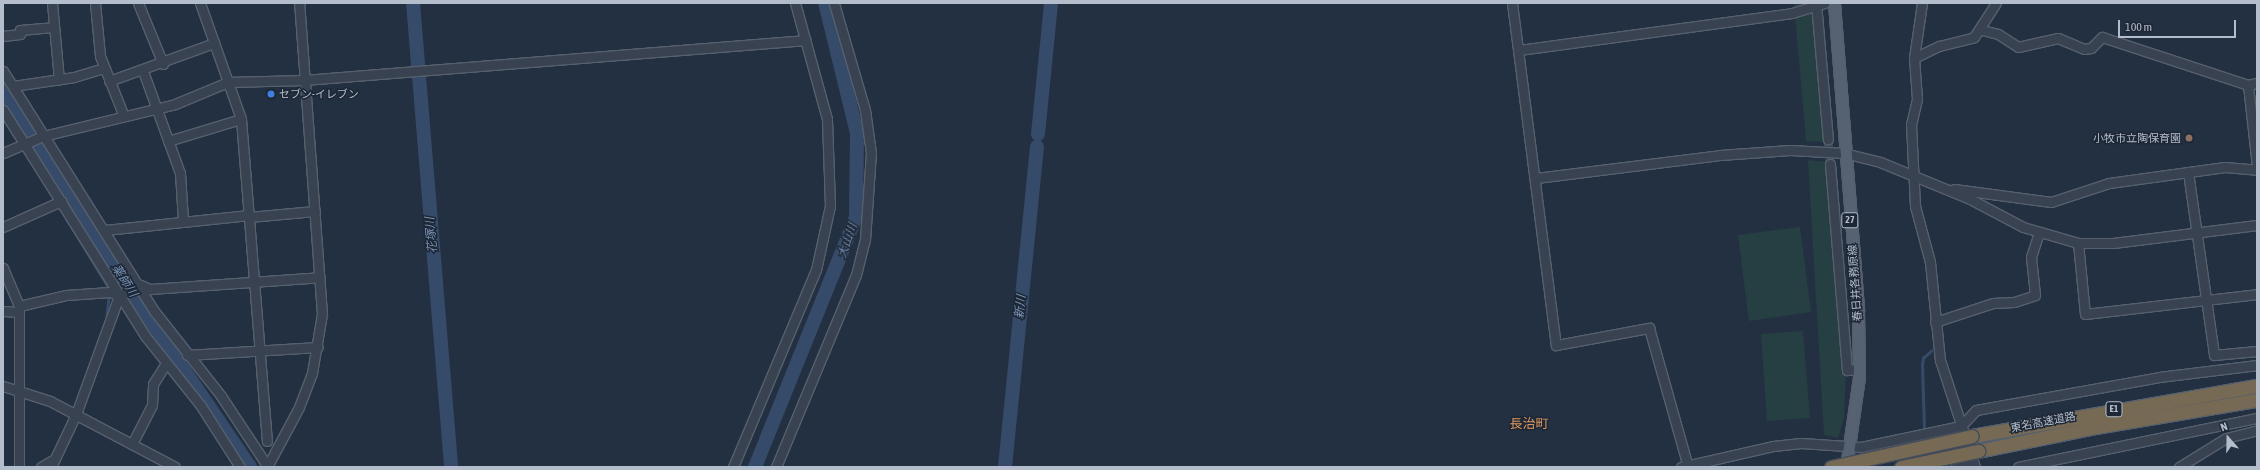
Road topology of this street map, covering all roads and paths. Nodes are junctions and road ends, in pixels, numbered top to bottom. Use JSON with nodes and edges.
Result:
{"nodes":[{"id":1,"x":52,"y":3,"type":"edge"},
{"id":2,"x":95,"y":3,"type":"edge"},
{"id":3,"x":138,"y":3,"type":"edge"},
{"id":4,"x":200,"y":3,"type":"edge"},
{"id":5,"x":299,"y":3,"type":"edge"},
{"id":6,"x":795,"y":3,"type":"edge"},
{"id":7,"x":834,"y":3,"type":"edge"},
{"id":8,"x":1512,"y":3,"type":"edge"},
{"id":9,"x":1834,"y":3,"type":"edge"},
{"id":10,"x":1922,"y":3,"type":"edge"},
{"id":11,"x":1996,"y":3,"type":"edge"},
{"id":12,"x":1818,"y":4,"type":"edge"},
{"id":13,"x":53,"y":27,"type":"junction"},
{"id":14,"x":1982,"y":30,"type":"junction"},
{"id":15,"x":3,"y":36,"type":"edge"},
{"id":16,"x":805,"y":40,"type":"junction"},
{"id":17,"x":214,"y":43,"type":"junction"},
{"id":18,"x":1519,"y":50,"type":"junction"},
{"id":19,"x":1914,"y":58,"type":"junction"},
{"id":20,"x":163,"y":64,"type":"junction"},
{"id":21,"x":103,"y":68,"type":"junction"},
{"id":22,"x":3,"y":71,"type":"edge"},
{"id":23,"x":143,"y":71,"type":"junction"},
{"id":24,"x":59,"y":80,"type":"junction"},
{"id":25,"x":305,"y":80,"type":"junction"},
{"id":26,"x":109,"y":81,"type":"junction"},
{"id":27,"x":228,"y":82,"type":"junction"},
{"id":28,"x":2253,"y":84,"type":"edge"},
{"id":29,"x":13,"y":86,"type":"junction"},
{"id":30,"x":3,"y":110,"type":"edge"},
{"id":31,"x":156,"y":110,"type":"junction"},
{"id":32,"x":123,"y":114,"type":"junction"},
{"id":33,"x":241,"y":119,"type":"junction"},
{"id":34,"x":44,"y":135,"type":"junction"},
{"id":35,"x":1828,"y":139,"type":"tunnel mouth"},
{"id":36,"x":168,"y":141,"type":"junction"},
{"id":37,"x":24,"y":143,"type":"junction"},
{"id":38,"x":3,"y":153,"type":"edge"},
{"id":39,"x":1844,"y":153,"type":"junction"},
{"id":40,"x":1830,"y":164,"type":"tunnel mouth"},
{"id":41,"x":2257,"y":166,"type":"edge"},
{"id":42,"x":2257,"y":170,"type":"edge"},
{"id":43,"x":2188,"y":172,"type":"junction"},
{"id":44,"x":1913,"y":175,"type":"junction"},
{"id":45,"x":1536,"y":178,"type":"junction"},
{"id":46,"x":1945,"y":188,"type":"junction"},
{"id":47,"x":61,"y":201,"type":"junction"},
{"id":48,"x":315,"y":211,"type":"junction"},
{"id":49,"x":249,"y":216,"type":"junction"},
{"id":50,"x":183,"y":221,"type":"junction"},
{"id":51,"x":2257,"y":225,"type":"edge"},
{"id":52,"x":3,"y":227,"type":"edge"},
{"id":53,"x":105,"y":230,"type":"junction"},
{"id":54,"x":2197,"y":232,"type":"junction"},
{"id":55,"x":2039,"y":233,"type":"junction"},
{"id":56,"x":2078,"y":242,"type":"junction"},
{"id":57,"x":3,"y":268,"type":"edge"},
{"id":58,"x":320,"y":277,"type":"junction"},
{"id":59,"x":255,"y":282,"type":"junction"},
{"id":60,"x":138,"y":286,"type":"junction"},
{"id":61,"x":2257,"y":294,"type":"edge"},
{"id":62,"x":121,"y":295,"type":"junction"},
{"id":63,"x":2207,"y":301,"type":"junction"},
{"id":64,"x":19,"y":309,"type":"junction"},
{"id":65,"x":3,"y":311,"type":"edge"},
{"id":66,"x":1935,"y":322,"type":"junction"},
{"id":67,"x":318,"y":347,"type":"junction"},
{"id":68,"x":260,"y":350,"type":"junction"},
{"id":69,"x":2257,"y":351,"type":"edge"},
{"id":70,"x":187,"y":355,"type":"junction"},
{"id":71,"x":166,"y":363,"type":"junction"},
{"id":72,"x":2257,"y":365,"type":"edge"},
{"id":73,"x":1859,"y":369,"type":"junction"},
{"id":74,"x":3,"y":386,"type":"edge"},
{"id":75,"x":2257,"y":386,"type":"edge"},
{"id":76,"x":20,"y":391,"type":"junction"},
{"id":77,"x":2257,"y":400,"type":"edge"},
{"id":78,"x":76,"y":414,"type":"junction"},
{"id":79,"x":2257,"y":418,"type":"edge"},
{"id":80,"x":1961,"y":426,"type":"junction"},
{"id":81,"x":2257,"y":430,"type":"edge"},
{"id":82,"x":267,"y":441,"type":"dead end"},
{"id":83,"x":132,"y":444,"type":"junction"},
{"id":84,"x":1850,"y":448,"type":"junction"},
{"id":85,"x":52,"y":463,"type":"edge"},
{"id":86,"x":1686,"y":466,"type":"edge"},
{"id":87,"x":1971,"y":466,"type":"edge"},
{"id":88,"x":19,"y":467,"type":"edge"},
{"id":89,"x":41,"y":467,"type":"edge"},
{"id":90,"x":175,"y":467,"type":"edge"},
{"id":91,"x":240,"y":467,"type":"edge"},
{"id":92,"x":267,"y":467,"type":"edge"},
{"id":93,"x":733,"y":467,"type":"edge"},
{"id":94,"x":776,"y":467,"type":"edge"},
{"id":95,"x":1831,"y":467,"type":"edge"},
{"id":96,"x":1846,"y":467,"type":"edge"},
{"id":97,"x":1901,"y":467,"type":"edge"},
{"id":98,"x":1955,"y":467,"type":"edge"},
{"id":99,"x":2018,"y":467,"type":"edge"},
{"id":100,"x":2179,"y":467,"type":"edge"}],
"edges":[{"from":1,"to":13,"type":"street"},
{"from":2,"to":21,"type":"street"},
{"from":3,"to":20,"type":"street"},
{"from":4,"to":17,"type":"street"},
{"from":5,"to":25,"type":"street"},
{"from":6,"to":16,"type":"street"},
{"from":7,"to":94,"type":"street"},
{"from":8,"to":18,"type":"street"},
{"from":9,"to":39,"type":"main road","name":"春日井各務原線","number":"27"},
{"from":10,"to":19,"type":"street"},
{"from":11,"to":14,"type":"street"},
{"from":12,"to":18,"type":"street"},
{"from":12,"to":35,"type":"street"},
{"from":13,"to":15,"type":"street"},
{"from":13,"to":24,"type":"street"},
{"from":14,"to":19,"type":"street"},
{"from":14,"to":28,"type":"street"},
{"from":16,"to":25,"type":"street"},
{"from":16,"to":93,"type":"street"},
{"from":17,"to":20,"type":"street"},
{"from":17,"to":27,"type":"street"},
{"from":18,"to":45,"type":"street"},
{"from":19,"to":44,"type":"street"},
{"from":20,"to":23,"type":"street"},
{"from":21,"to":24,"type":"street"},
{"from":21,"to":26,"type":"street"},
{"from":22,"to":29,"type":"street"},
{"from":23,"to":26,"type":"street"},
{"from":23,"to":31,"type":"street"},
{"from":24,"to":29,"type":"street"},
{"from":25,"to":27,"type":"street"},
{"from":25,"to":48,"type":"street"},
{"from":26,"to":32,"type":"street"},
{"from":27,"to":31,"type":"street"},
{"from":27,"to":33,"type":"street"},
{"from":28,"to":41,"type":"street"},
{"from":29,"to":34,"type":"street"},
{"from":30,"to":37,"type":"street"},
{"from":31,"to":32,"type":"street"},
{"from":31,"to":36,"type":"street"},
{"from":32,"to":34,"type":"street"},
{"from":33,"to":36,"type":"street"},
{"from":33,"to":49,"type":"street"},
{"from":34,"to":37,"type":"street"},
{"from":34,"to":53,"type":"street"},
{"from":36,"to":50,"type":"street"},
{"from":37,"to":38,"type":"street"},
{"from":37,"to":47,"type":"street"},
{"from":39,"to":44,"type":"street"},
{"from":39,"to":45,"type":"street"},
{"from":39,"to":73,"type":"main road","name":"春日井各務原線","number":"27"},
{"from":40,"to":73,"type":"street"},
{"from":42,"to":43,"type":"street"},
{"from":43,"to":46,"type":"street"},
{"from":43,"to":54,"type":"street"},
{"from":44,"to":46,"type":"street"},
{"from":44,"to":66,"type":"street"},
{"from":45,"to":86,"type":"street"},
{"from":46,"to":55,"type":"street"},
{"from":47,"to":52,"type":"street"},
{"from":47,"to":62,"type":"street"},
{"from":48,"to":49,"type":"street"},
{"from":48,"to":58,"type":"street"},
{"from":49,"to":50,"type":"street"},
{"from":49,"to":59,"type":"street"},
{"from":50,"to":53,"type":"street"},
{"from":51,"to":54,"type":"street"},
{"from":53,"to":60,"type":"street"},
{"from":54,"to":56,"type":"street"},
{"from":54,"to":63,"type":"street"},
{"from":55,"to":56,"type":"street"},
{"from":55,"to":66,"type":"street"},
{"from":56,"to":63,"type":"street"},
{"from":57,"to":64,"type":"street"},
{"from":58,"to":59,"type":"street"},
{"from":58,"to":67,"type":"street"},
{"from":59,"to":60,"type":"street"},
{"from":59,"to":68,"type":"street"},
{"from":60,"to":62,"type":"street"},
{"from":60,"to":70,"type":"street"},
{"from":61,"to":63,"type":"street"},
{"from":62,"to":64,"type":"street"},
{"from":62,"to":71,"type":"street"},
{"from":62,"to":78,"type":"street"},
{"from":63,"to":69,"type":"street"},
{"from":64,"to":65,"type":"street"},
{"from":64,"to":76,"type":"street"},
{"from":66,"to":80,"type":"street"},
{"from":67,"to":68,"type":"street"},
{"from":67,"to":92,"type":"street"},
{"from":68,"to":70,"type":"street"},
{"from":68,"to":82,"type":"street"},
{"from":70,"to":92,"type":"street"},
{"from":71,"to":83,"type":"street"},
{"from":71,"to":91,"type":"street"},
{"from":72,"to":80,"type":"street"},
{"from":73,"to":84,"type":"main road","name":"春日井各務原線","number":"27"},
{"from":74,"to":76,"type":"street"},
{"from":75,"to":95,"type":"highway","name":"東名高速道路","number":"E1","bridge":true},
{"from":76,"to":78,"type":"street"},
{"from":76,"to":88,"type":"street"},
{"from":77,"to":97,"type":"highway","name":"東名高速道路","number":"E1","bridge":true},
{"from":78,"to":83,"type":"street"},
{"from":78,"to":85,"type":"street"},
{"from":79,"to":99,"type":"street"},
{"from":80,"to":84,"type":"street"},
{"from":80,"to":87,"type":"street"},
{"from":81,"to":100,"type":"street"},
{"from":83,"to":90,"type":"street"},
{"from":84,"to":86,"type":"street"},
{"from":84,"to":96,"type":"main road","name":"春日井各務原線","number":"27"},
{"from":85,"to":89,"type":"street"},
{"from":87,"to":98,"type":"street"}]}
